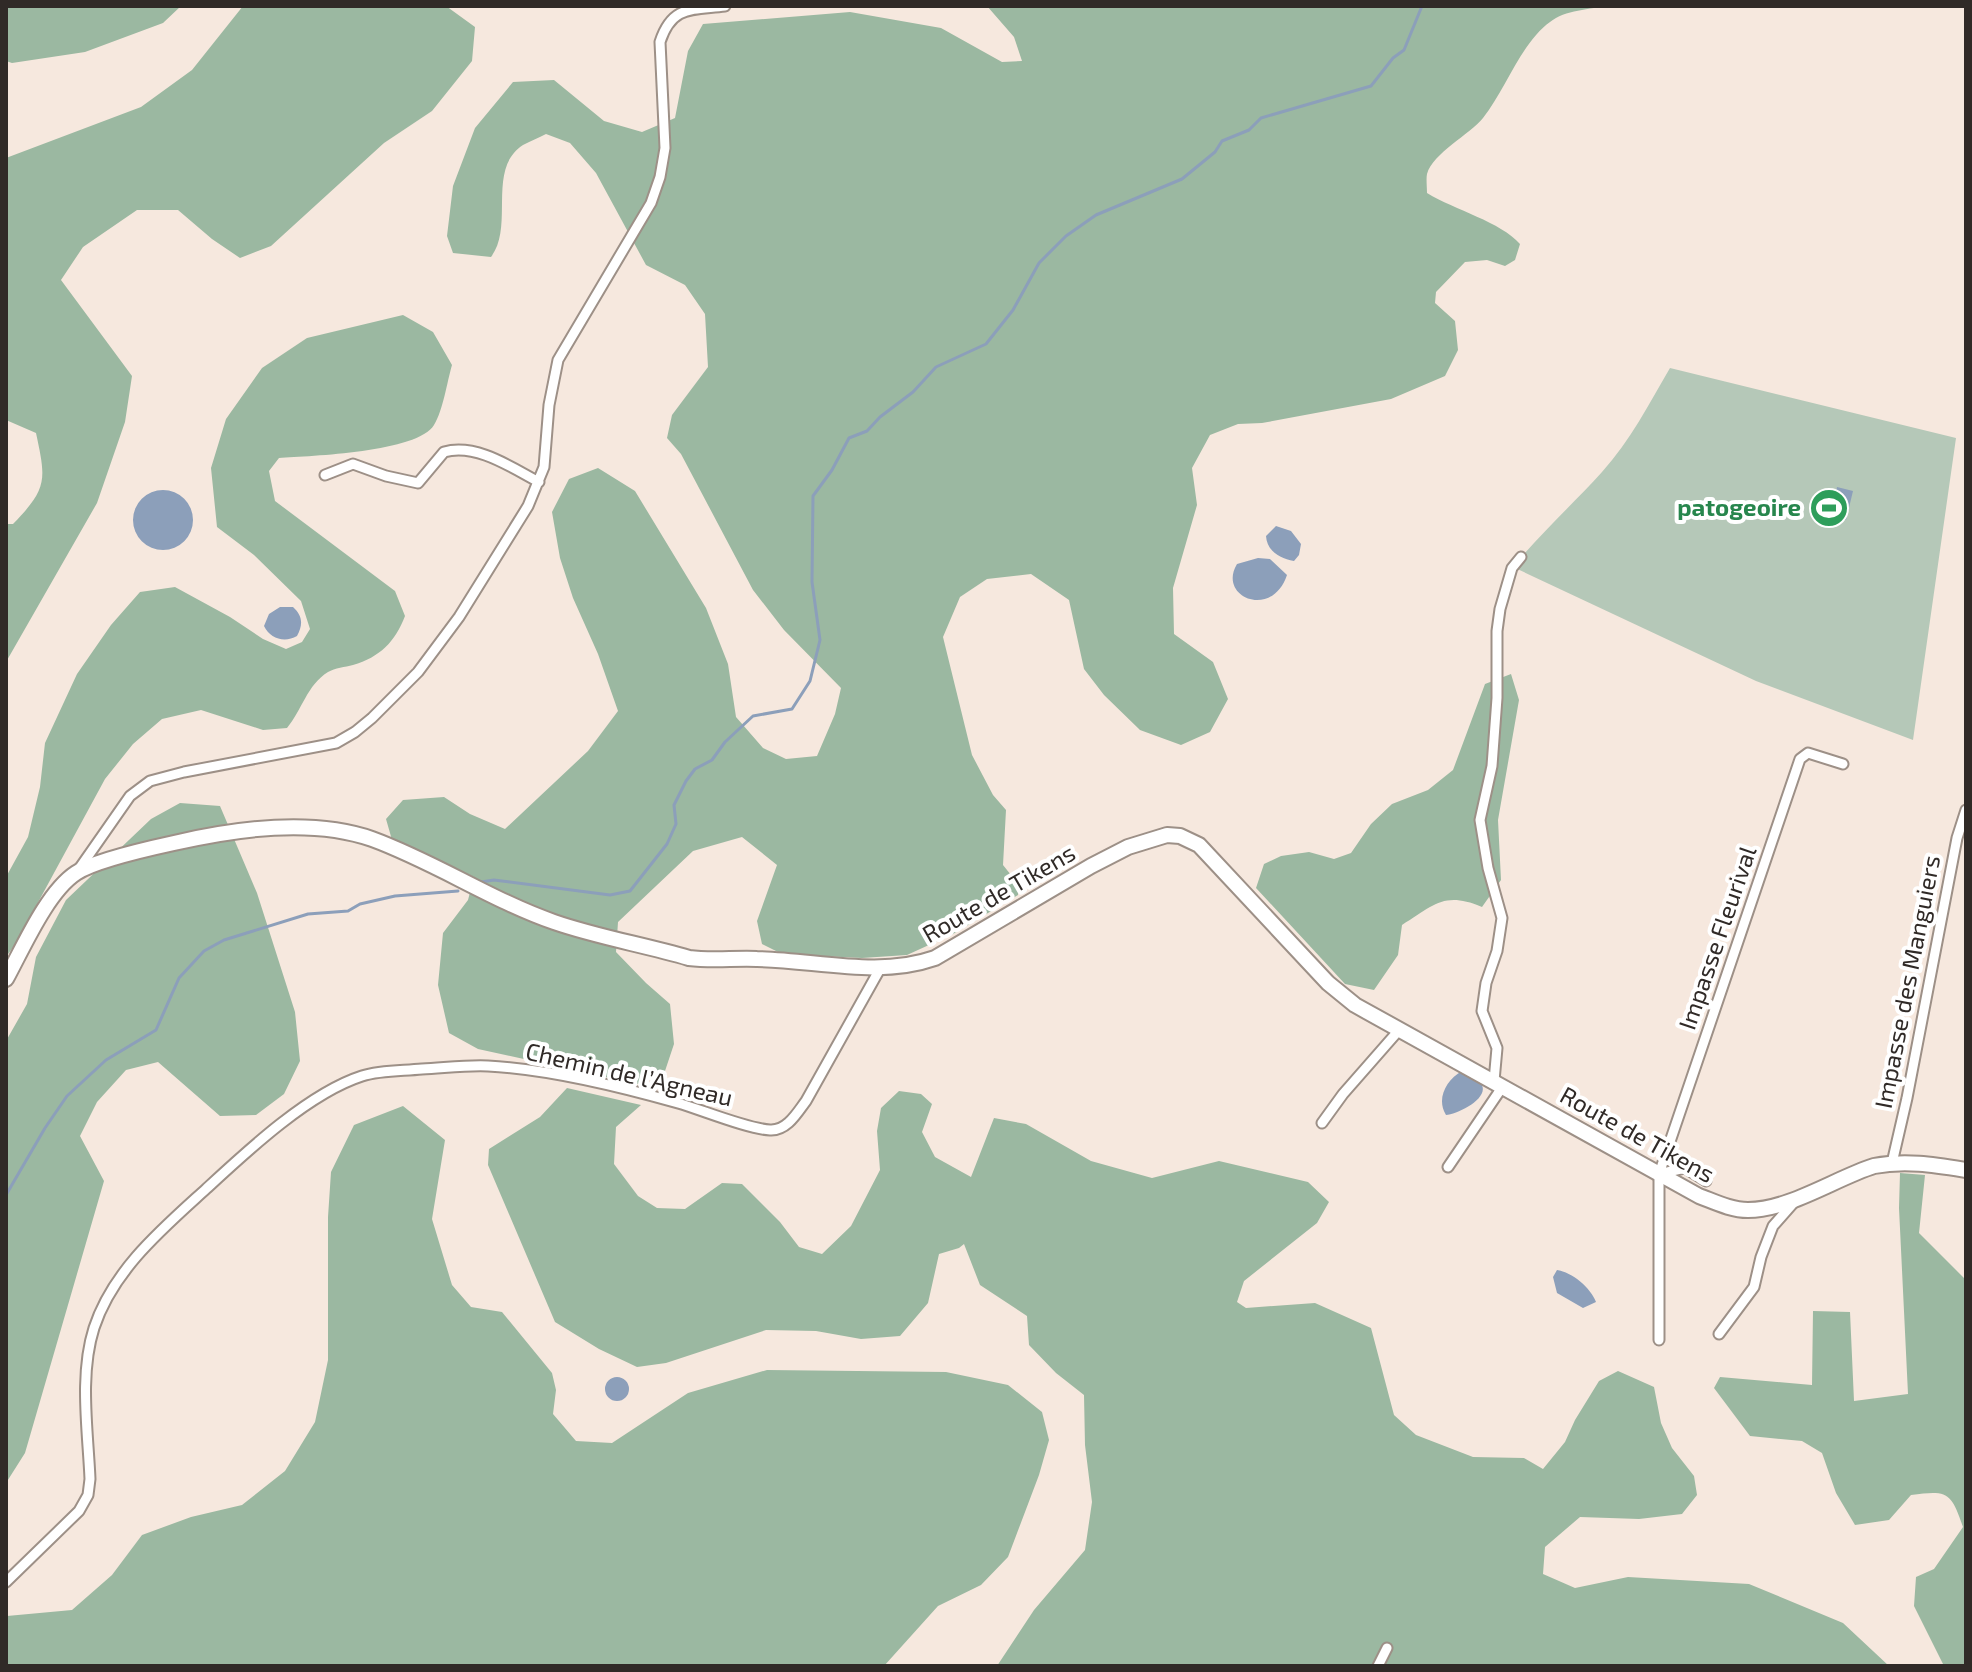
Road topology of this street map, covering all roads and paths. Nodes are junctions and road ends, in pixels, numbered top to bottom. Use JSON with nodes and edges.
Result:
{"nodes":[{"id":1,"x":725,"y":6,"type":"edge"},
{"id":2,"x":325,"y":475,"type":"dead end"},
{"id":3,"x":539,"y":482,"type":"junction"},
{"id":4,"x":1521,"y":557,"type":"dead end"},
{"id":5,"x":1843,"y":764,"type":"dead end"},
{"id":6,"x":1966,"y":810,"type":"edge"},
{"id":7,"x":77,"y":872,"type":"junction"},
{"id":8,"x":881,"y":967,"type":"junction"},
{"id":9,"x":6,"y":979,"type":"edge"},
{"id":10,"x":1400,"y":1029,"type":"junction"},
{"id":11,"x":1499,"y":1083,"type":"junction"},
{"id":12,"x":1322,"y":1123,"type":"dead end"},
{"id":13,"x":1892,"y":1163,"type":"junction"},
{"id":14,"x":1448,"y":1167,"type":"dead end"},
{"id":15,"x":1966,"y":1170,"type":"edge"},
{"id":16,"x":1659,"y":1174,"type":"junction"},
{"id":17,"x":1706,"y":1181,"type":"dead end"},
{"id":18,"x":1800,"y":1196,"type":"junction"},
{"id":19,"x":1719,"y":1334,"type":"dead end"},
{"id":20,"x":1659,"y":1340,"type":"dead end"},
{"id":21,"x":6,"y":1582,"type":"edge"},
{"id":22,"x":1387,"y":1648,"type":"dead end"},
{"id":23,"x":1378,"y":1666,"type":"edge"}],
"edges":[{"from":1,"to":3,"type":"street"},
{"from":2,"to":3,"type":"street"},
{"from":3,"to":7,"type":"street"},
{"from":4,"to":11,"type":"street"},
{"from":5,"to":16,"type":"street","name":"Impasse Fleurival"},
{"from":6,"to":13,"type":"street","name":"Impasse des Manguiers"},
{"from":7,"to":8,"type":"street","name":"Route de Tikens"},
{"from":7,"to":9,"type":"street"},
{"from":8,"to":10,"type":"street","name":"Route de Tikens"},
{"from":8,"to":21,"type":"street","name":"Chemin de l’Agneau"},
{"from":10,"to":11,"type":"street","name":"Route de Tikens"},
{"from":10,"to":12,"type":"street"},
{"from":11,"to":14,"type":"street"},
{"from":11,"to":16,"type":"street","name":"Route de Tikens"},
{"from":13,"to":15,"type":"street","name":"Route de Tikens"},
{"from":13,"to":18,"type":"street","name":"Route de Tikens"},
{"from":16,"to":17,"type":"street"},
{"from":16,"to":18,"type":"street","name":"Route de Tikens"},
{"from":16,"to":20,"type":"street"},
{"from":18,"to":19,"type":"street"},
{"from":22,"to":23,"type":"street"}]}
